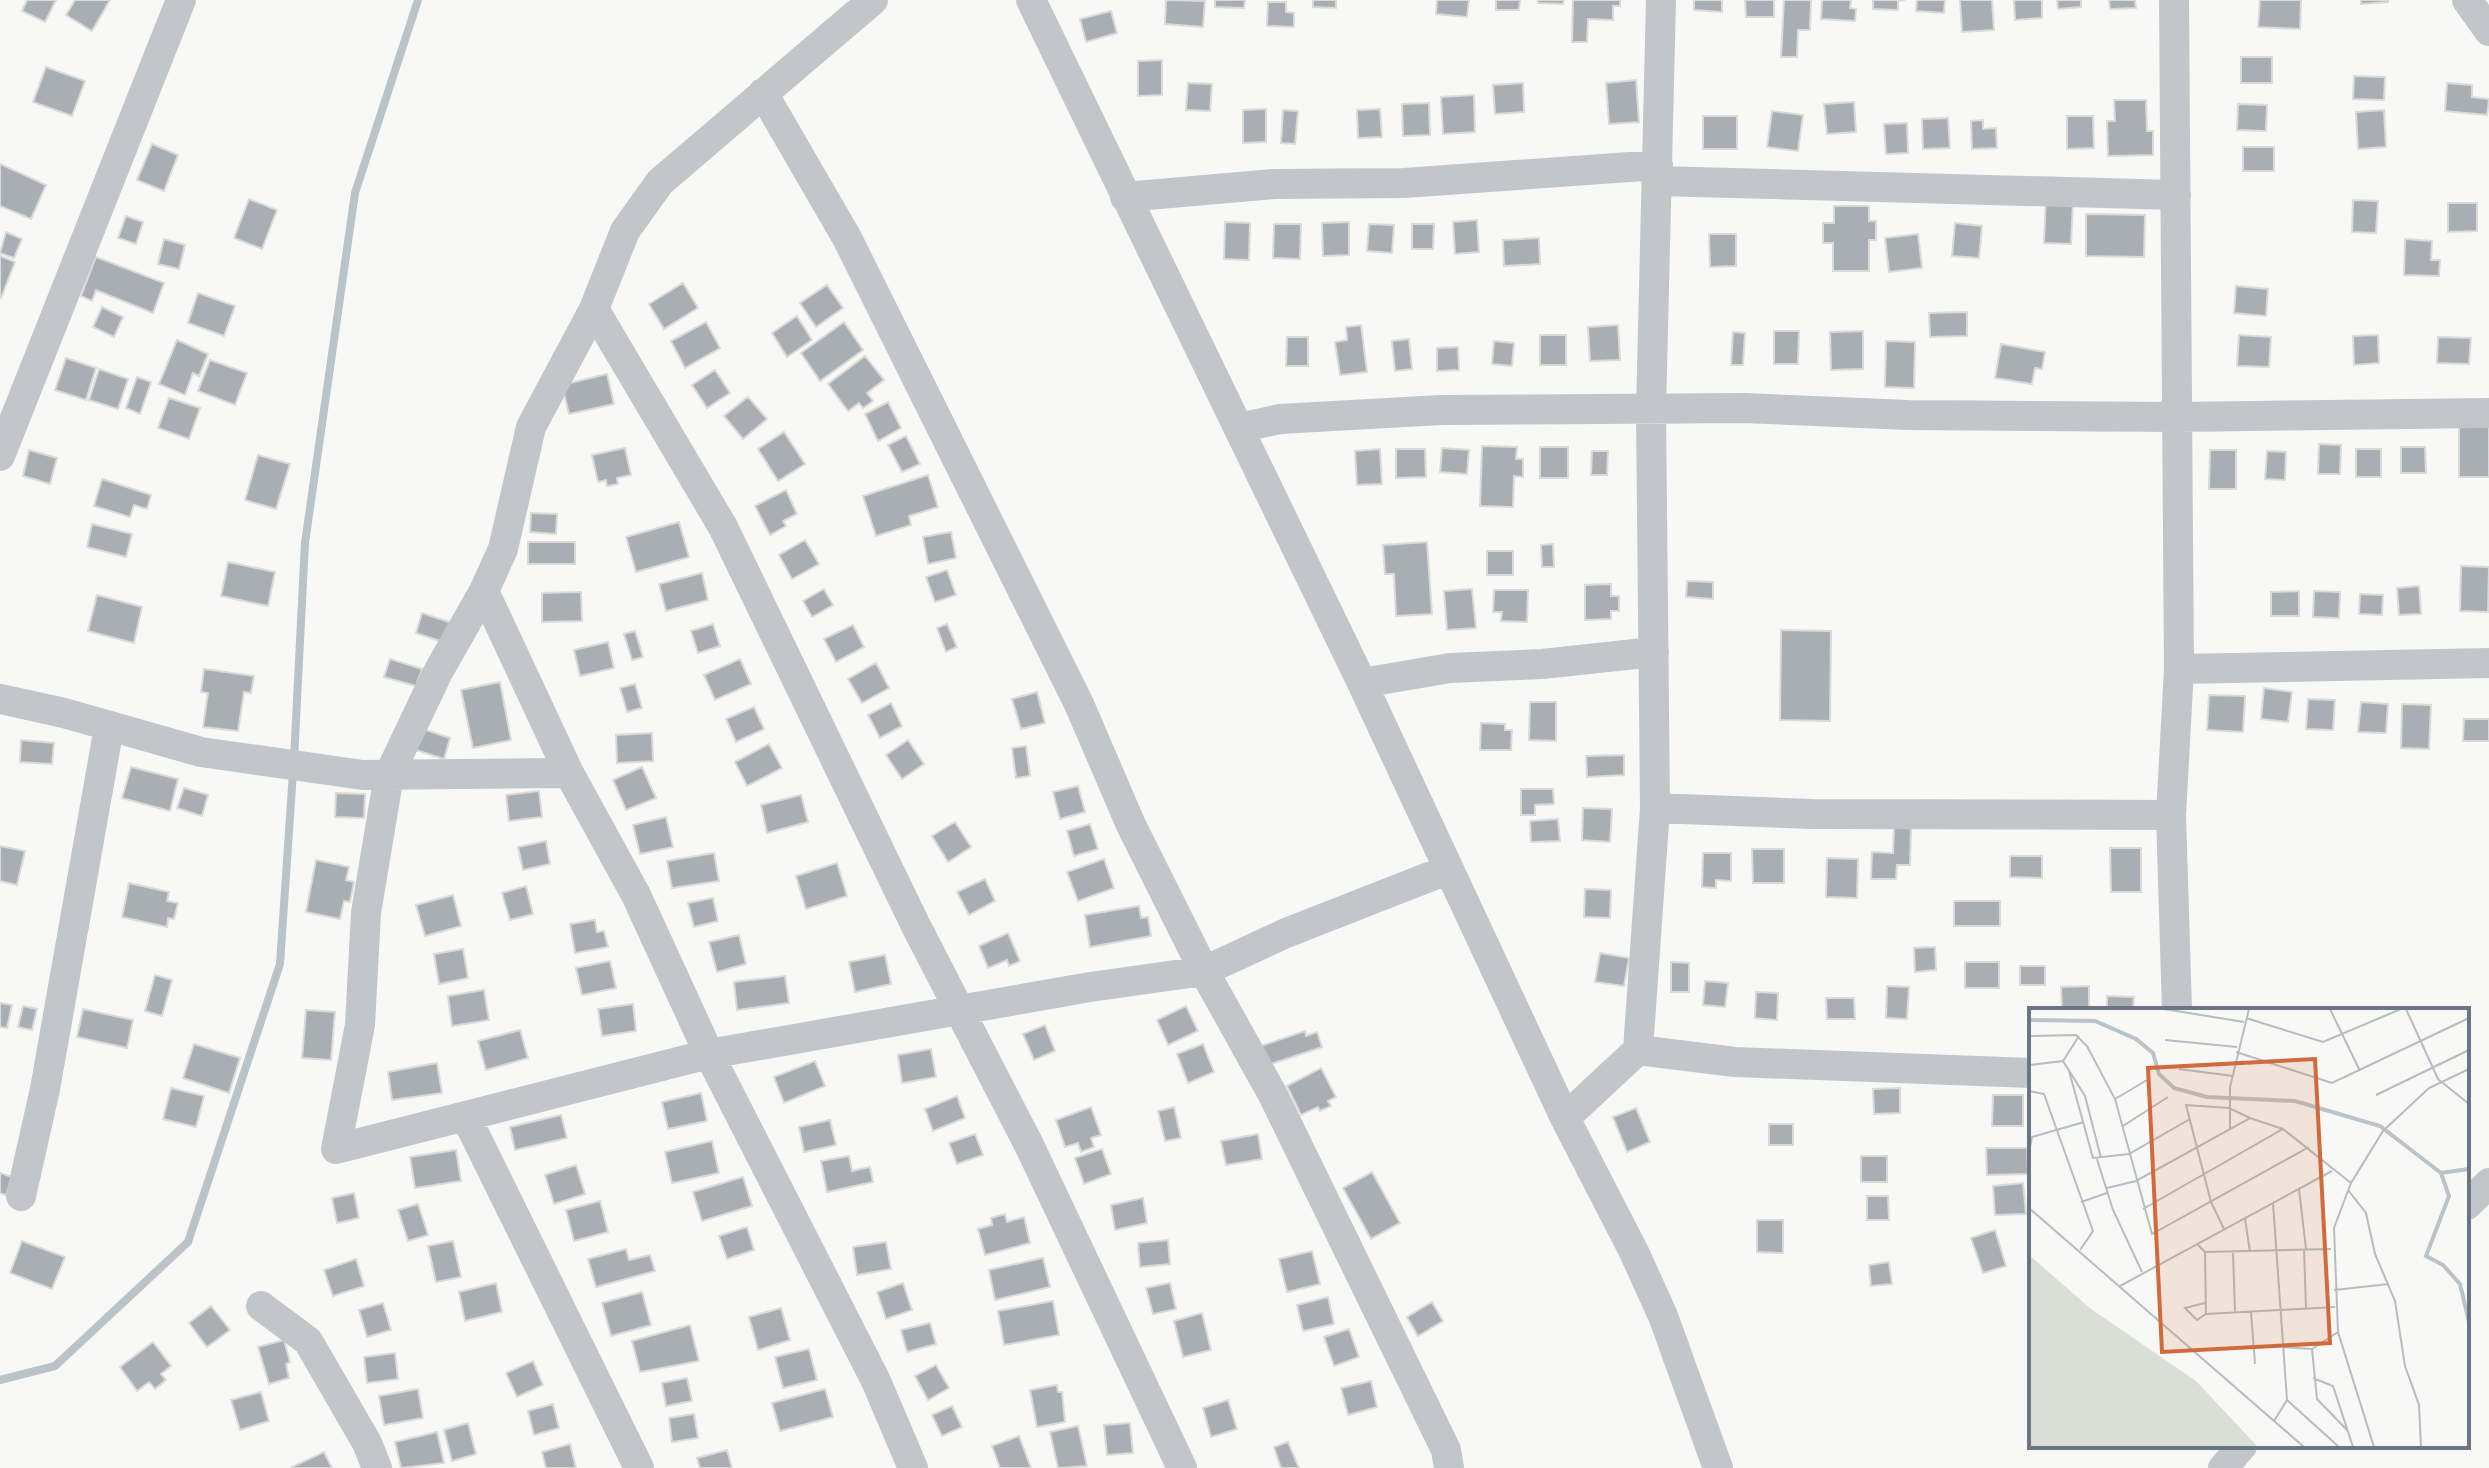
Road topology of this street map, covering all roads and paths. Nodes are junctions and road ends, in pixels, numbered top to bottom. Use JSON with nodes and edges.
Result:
{"nodes":[{"id":1,"x":181,"y":0,"type":"edge"},
{"id":2,"x":873,"y":0,"type":"edge"},
{"id":3,"x":1031,"y":0,"type":"edge"},
{"id":4,"x":1661,"y":0,"type":"edge"},
{"id":5,"x":2174,"y":0,"type":"edge"},
{"id":6,"x":2467,"y":0,"type":"edge"},
{"id":7,"x":2489,"y":31,"type":"edge"},
{"id":8,"x":763,"y":93,"type":"junction"},
{"id":9,"x":1658,"y":173,"type":"junction"},
{"id":10,"x":2176,"y":195,"type":"junction"},
{"id":11,"x":1125,"y":197,"type":"junction"},
{"id":12,"x":594,"y":309,"type":"junction"},
{"id":13,"x":1651,"y":411,"type":"junction"},
{"id":14,"x":2489,"y":413,"type":"edge"},
{"id":15,"x":2176,"y":417,"type":"junction"},
{"id":16,"x":1239,"y":428,"type":"junction"},
{"id":17,"x":0,"y":456,"type":"edge"},
{"id":18,"x":484,"y":591,"type":"junction"},
{"id":19,"x":1654,"y":652,"type":"junction"},
{"id":20,"x":2489,"y":663,"type":"edge"},
{"id":21,"x":2179,"y":669,"type":"junction"},
{"id":22,"x":1362,"y":683,"type":"junction"},
{"id":23,"x":0,"y":699,"type":"edge"},
{"id":24,"x":109,"y":727,"type":"junction"},
{"id":25,"x":569,"y":773,"type":"junction"},
{"id":26,"x":389,"y":775,"type":"junction"},
{"id":27,"x":1655,"y":808,"type":"junction"},
{"id":28,"x":2171,"y":815,"type":"junction"},
{"id":29,"x":1447,"y":870,"type":"junction"},
{"id":30,"x":1204,"y":971,"type":"junction"},
{"id":31,"x":2177,"y":1008,"type":"edge"},
{"id":32,"x":960,"y":1012,"type":"junction"},
{"id":33,"x":1638,"y":1050,"type":"junction"},
{"id":34,"x":709,"y":1054,"type":"junction"},
{"id":35,"x":2029,"y":1073,"type":"edge"},
{"id":36,"x":466,"y":1117,"type":"junction"},
{"id":37,"x":1565,"y":1118,"type":"junction"},
{"id":38,"x":2489,"y":1183,"type":"edge"},
{"id":39,"x":21,"y":1196,"type":"dead end"},
{"id":40,"x":2469,"y":1203,"type":"edge"},
{"id":41,"x":261,"y":1306,"type":"dead end"},
{"id":42,"x":2240,"y":1448,"type":"edge"},
{"id":43,"x":377,"y":1468,"type":"edge"},
{"id":44,"x":639,"y":1468,"type":"edge"},
{"id":45,"x":913,"y":1468,"type":"edge"},
{"id":46,"x":1182,"y":1468,"type":"edge"},
{"id":47,"x":1449,"y":1468,"type":"edge"},
{"id":48,"x":1718,"y":1468,"type":"edge"},
{"id":49,"x":2223,"y":1468,"type":"edge"}],
"edges":[{"from":1,"to":17,"type":"street"},
{"from":2,"to":8,"type":"street"},
{"from":3,"to":11,"type":"street"},
{"from":4,"to":9,"type":"street"},
{"from":5,"to":10,"type":"street"},
{"from":6,"to":7,"type":"street"},
{"from":8,"to":12,"type":"street"},
{"from":8,"to":30,"type":"street"},
{"from":9,"to":10,"type":"street"},
{"from":9,"to":11,"type":"street"},
{"from":9,"to":13,"type":"street"},
{"from":10,"to":15,"type":"street"},
{"from":11,"to":16,"type":"street"},
{"from":12,"to":18,"type":"street"},
{"from":12,"to":32,"type":"street"},
{"from":13,"to":15,"type":"street"},
{"from":13,"to":16,"type":"street"},
{"from":13,"to":19,"type":"street"},
{"from":14,"to":15,"type":"street"},
{"from":15,"to":21,"type":"street"},
{"from":16,"to":22,"type":"street"},
{"from":18,"to":25,"type":"street"},
{"from":18,"to":26,"type":"street"},
{"from":19,"to":22,"type":"street"},
{"from":19,"to":27,"type":"street"},
{"from":20,"to":21,"type":"street"},
{"from":21,"to":28,"type":"street"},
{"from":22,"to":29,"type":"street"},
{"from":23,"to":24,"type":"street"},
{"from":24,"to":26,"type":"street"},
{"from":24,"to":39,"type":"street"},
{"from":25,"to":26,"type":"street"},
{"from":25,"to":34,"type":"street"},
{"from":26,"to":36,"type":"street"},
{"from":27,"to":28,"type":"street"},
{"from":27,"to":33,"type":"street"},
{"from":28,"to":31,"type":"street"},
{"from":29,"to":30,"type":"street"},
{"from":29,"to":37,"type":"street"},
{"from":30,"to":32,"type":"street"},
{"from":30,"to":47,"type":"street"},
{"from":32,"to":34,"type":"street"},
{"from":32,"to":46,"type":"street"},
{"from":33,"to":35,"type":"street"},
{"from":33,"to":37,"type":"street"},
{"from":34,"to":36,"type":"street"},
{"from":34,"to":45,"type":"street"},
{"from":36,"to":44,"type":"street"},
{"from":37,"to":48,"type":"street"},
{"from":38,"to":40,"type":"street"},
{"from":41,"to":43,"type":"street"},
{"from":42,"to":49,"type":"street"}]}
